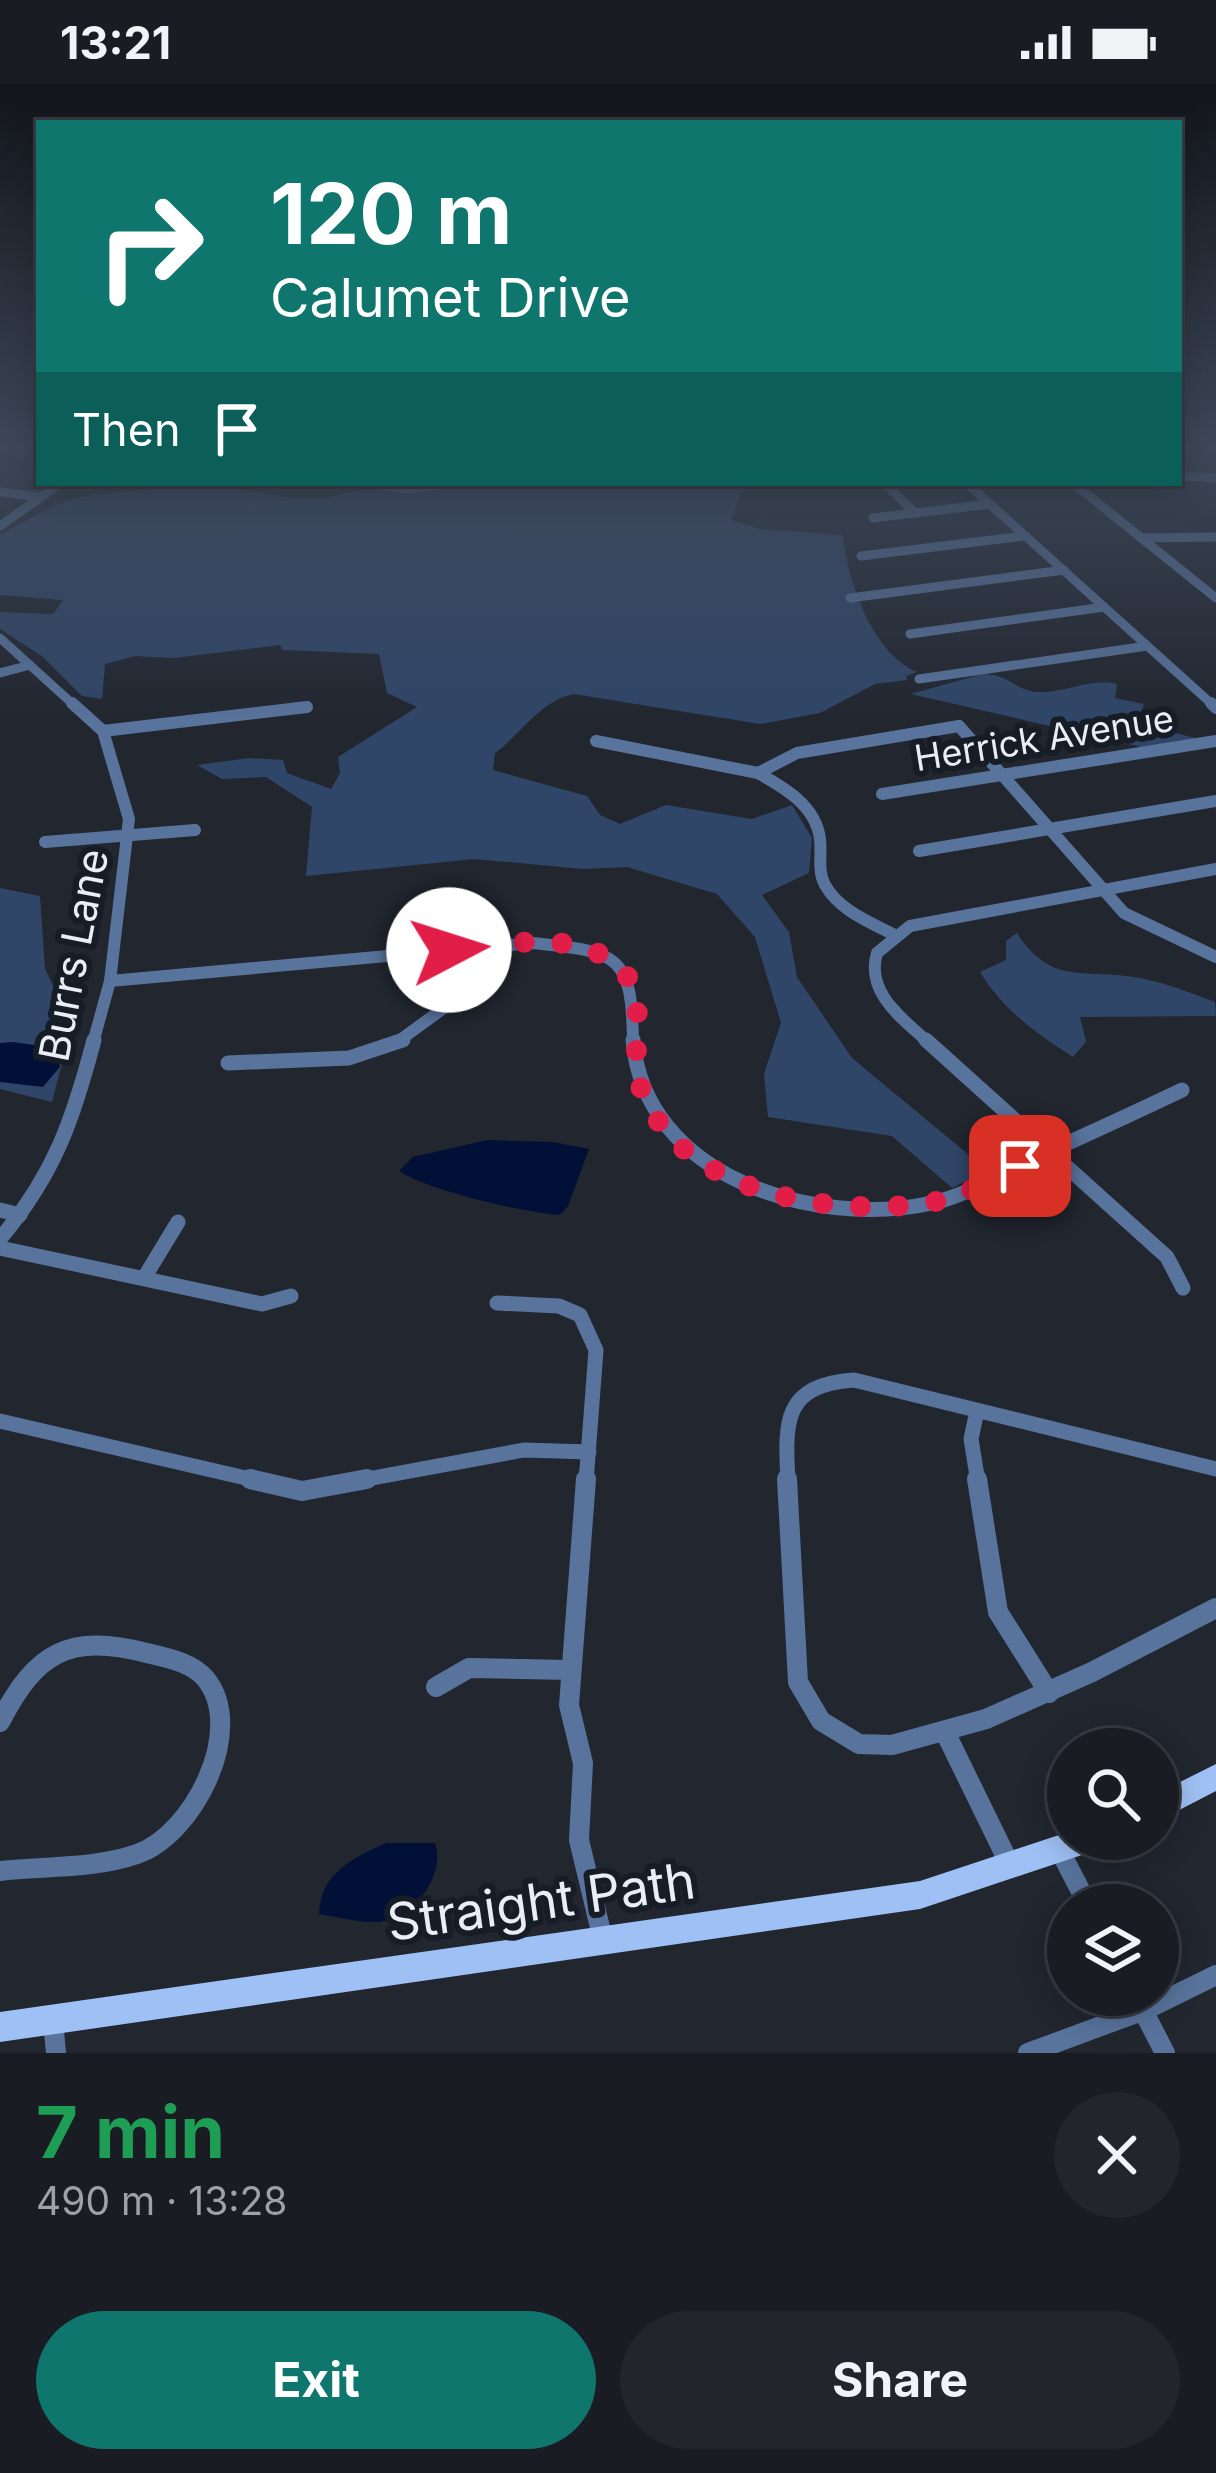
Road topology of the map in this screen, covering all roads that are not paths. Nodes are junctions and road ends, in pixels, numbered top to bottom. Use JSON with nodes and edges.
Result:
{"nodes":[{"id":1,"x":1009,"y":538,"type":"edge"},
{"id":2,"x":1026,"y":538,"type":"edge"},
{"id":3,"x":1141,"y":538,"type":"joint"},
{"id":4,"x":1150,"y":538,"type":"edge"},
{"id":5,"x":861,"y":556,"type":"dead end"},
{"id":6,"x":1064,"y":570,"type":"junction"},
{"id":7,"x":850,"y":598,"type":"dead end"},
{"id":8,"x":1216,"y":598,"type":"edge"},
{"id":9,"x":1104,"y":607,"type":"junction"},
{"id":10,"x":910,"y":634,"type":"dead end"},
{"id":11,"x":0,"y":638,"type":"edge"},
{"id":12,"x":1147,"y":646,"type":"junction"},
{"id":13,"x":30,"y":664,"type":"junction"},
{"id":14,"x":0,"y":673,"type":"edge"},
{"id":15,"x":920,"y":680,"type":"dead end"},
{"id":16,"x":307,"y":707,"type":"dead end"},
{"id":17,"x":1216,"y":708,"type":"edge"},
{"id":18,"x":103,"y":731,"type":"junction"},
{"id":19,"x":596,"y":741,"type":"dead end"},
{"id":20,"x":1216,"y":741,"type":"edge"},
{"id":21,"x":758,"y":773,"type":"junction"},
{"id":22,"x":1002,"y":775,"type":"junction"},
{"id":23,"x":882,"y":794,"type":"dead end"},
{"id":24,"x":1216,"y":801,"type":"edge"},
{"id":25,"x":195,"y":830,"type":"dead end"},
{"id":26,"x":1050,"y":830,"type":"junction"},
{"id":27,"x":130,"y":836,"type":"junction"},
{"id":28,"x":45,"y":842,"type":"dead end"},
{"id":29,"x":920,"y":851,"type":"dead end"},
{"id":30,"x":1209,"y":870,"type":"edge"},
{"id":31,"x":1216,"y":878,"type":"edge"},
{"id":32,"x":1102,"y":889,"type":"junction"},
{"id":33,"x":892,"y":934,"type":"junction"},
{"id":34,"x":449,"y":950,"type":"junction"},
{"id":35,"x":1216,"y":957,"type":"edge"},
{"id":36,"x":110,"y":981,"type":"junction"},
{"id":37,"x":228,"y":1064,"type":"dead end"},
{"id":38,"x":1181,"y":1090,"type":"dead end"},
{"id":39,"x":1052,"y":1151,"type":"junction"},
{"id":40,"x":0,"y":1210,"type":"edge"},
{"id":41,"x":20,"y":1215,"type":"junction"},
{"id":42,"x":178,"y":1222,"type":"dead end"},
{"id":43,"x":0,"y":1239,"type":"edge"},
{"id":44,"x":0,"y":1248,"type":"edge"},
{"id":45,"x":144,"y":1278,"type":"junction"},
{"id":46,"x":1183,"y":1288,"type":"dead end"},
{"id":47,"x":291,"y":1296,"type":"dead end"},
{"id":48,"x":497,"y":1303,"type":"dead end"},
{"id":49,"x":977,"y":1411,"type":"junction"},
{"id":50,"x":0,"y":1421,"type":"edge"},
{"id":51,"x":589,"y":1452,"type":"junction"},
{"id":52,"x":1216,"y":1469,"type":"edge"},
{"id":53,"x":1216,"y":1608,"type":"edge"},
{"id":54,"x":570,"y":1670,"type":"junction"},
{"id":55,"x":436,"y":1687,"type":"dead end"},
{"id":56,"x":1048,"y":1693,"type":"junction"},
{"id":57,"x":0,"y":1722,"type":"edge"},
{"id":58,"x":945,"y":1732,"type":"junction"},
{"id":59,"x":1216,"y":1778,"type":"edge"},
{"id":60,"x":1179,"y":1796,"type":"edge"},
{"id":61,"x":1047,"y":1855,"type":"edge"},
{"id":62,"x":1011,"y":1867,"type":"junction"},
{"id":63,"x":0,"y":1870,"type":"edge"},
{"id":64,"x":603,"y":1940,"type":"junction"},
{"id":65,"x":1216,"y":1975,"type":"edge"},
{"id":66,"x":1179,"y":1989,"type":"edge"},
{"id":67,"x":1119,"y":2016,"type":"edge"},
{"id":68,"x":1146,"y":2016,"type":"edge"},
{"id":69,"x":53,"y":2021,"type":"junction"},
{"id":70,"x":0,"y":2027,"type":"edge"},
{"id":71,"x":56,"y":2053,"type":"edge"},
{"id":72,"x":1028,"y":2053,"type":"edge"},
{"id":73,"x":1165,"y":2053,"type":"edge"}],
"edges":[{"from":1,"to":5,"type":"street"},
{"from":2,"to":6,"type":"street"},
{"from":3,"to":4,"type":"street"},
{"from":3,"to":8,"type":"street"},
{"from":6,"to":7,"type":"street"},
{"from":6,"to":9,"type":"street"},
{"from":9,"to":10,"type":"street"},
{"from":9,"to":12,"type":"street"},
{"from":11,"to":13,"type":"street"},
{"from":12,"to":15,"type":"street"},
{"from":12,"to":17,"type":"street"},
{"from":13,"to":14,"type":"street"},
{"from":13,"to":18,"type":"street"},
{"from":16,"to":18,"type":"street"},
{"from":18,"to":27,"type":"street","name":"Burrs Lane"},
{"from":19,"to":21,"type":"street"},
{"from":20,"to":22,"type":"street","name":"Herrick Avenue"},
{"from":21,"to":22,"type":"street"},
{"from":21,"to":33,"type":"street"},
{"from":22,"to":23,"type":"street","name":"Herrick Avenue"},
{"from":22,"to":26,"type":"street"},
{"from":24,"to":26,"type":"street"},
{"from":25,"to":27,"type":"street"},
{"from":26,"to":29,"type":"street"},
{"from":26,"to":32,"type":"street"},
{"from":27,"to":28,"type":"street"},
{"from":27,"to":36,"type":"street","name":"Burrs Lane"},
{"from":30,"to":31,"type":"street"},
{"from":30,"to":32,"type":"street"},
{"from":32,"to":33,"type":"street"},
{"from":32,"to":35,"type":"street"},
{"from":33,"to":39,"type":"street"},
{"from":34,"to":36,"type":"street"},
{"from":34,"to":37,"type":"street"},
{"from":34,"to":39,"type":"street"},
{"from":36,"to":41,"type":"street","name":"Burrs Lane"},
{"from":38,"to":39,"type":"street"},
{"from":39,"to":46,"type":"street"},
{"from":40,"to":41,"type":"street"},
{"from":41,"to":43,"type":"street","name":"Burrs Lane"},
{"from":42,"to":45,"type":"street"},
{"from":44,"to":45,"type":"street"},
{"from":45,"to":47,"type":"street"},
{"from":48,"to":51,"type":"street"},
{"from":49,"to":52,"type":"street"},
{"from":49,"to":56,"type":"street"},
{"from":49,"to":58,"type":"street"},
{"from":50,"to":51,"type":"street"},
{"from":51,"to":54,"type":"street"},
{"from":53,"to":56,"type":"street"},
{"from":54,"to":55,"type":"street"},
{"from":54,"to":64,"type":"street"},
{"from":56,"to":58,"type":"street"},
{"from":57,"to":63,"type":"street"},
{"from":58,"to":62,"type":"street"},
{"from":59,"to":60,"type":"main road"},
{"from":61,"to":62,"type":"main road","name":"Straight Path"},
{"from":62,"to":64,"type":"main road","name":"Straight Path"},
{"from":64,"to":69,"type":"main road","name":"Straight Path"},
{"from":65,"to":66,"type":"street"},
{"from":67,"to":72,"type":"street"},
{"from":68,"to":73,"type":"street"},
{"from":69,"to":70,"type":"main road","name":"Straight Path"},
{"from":69,"to":71,"type":"street"}]}
